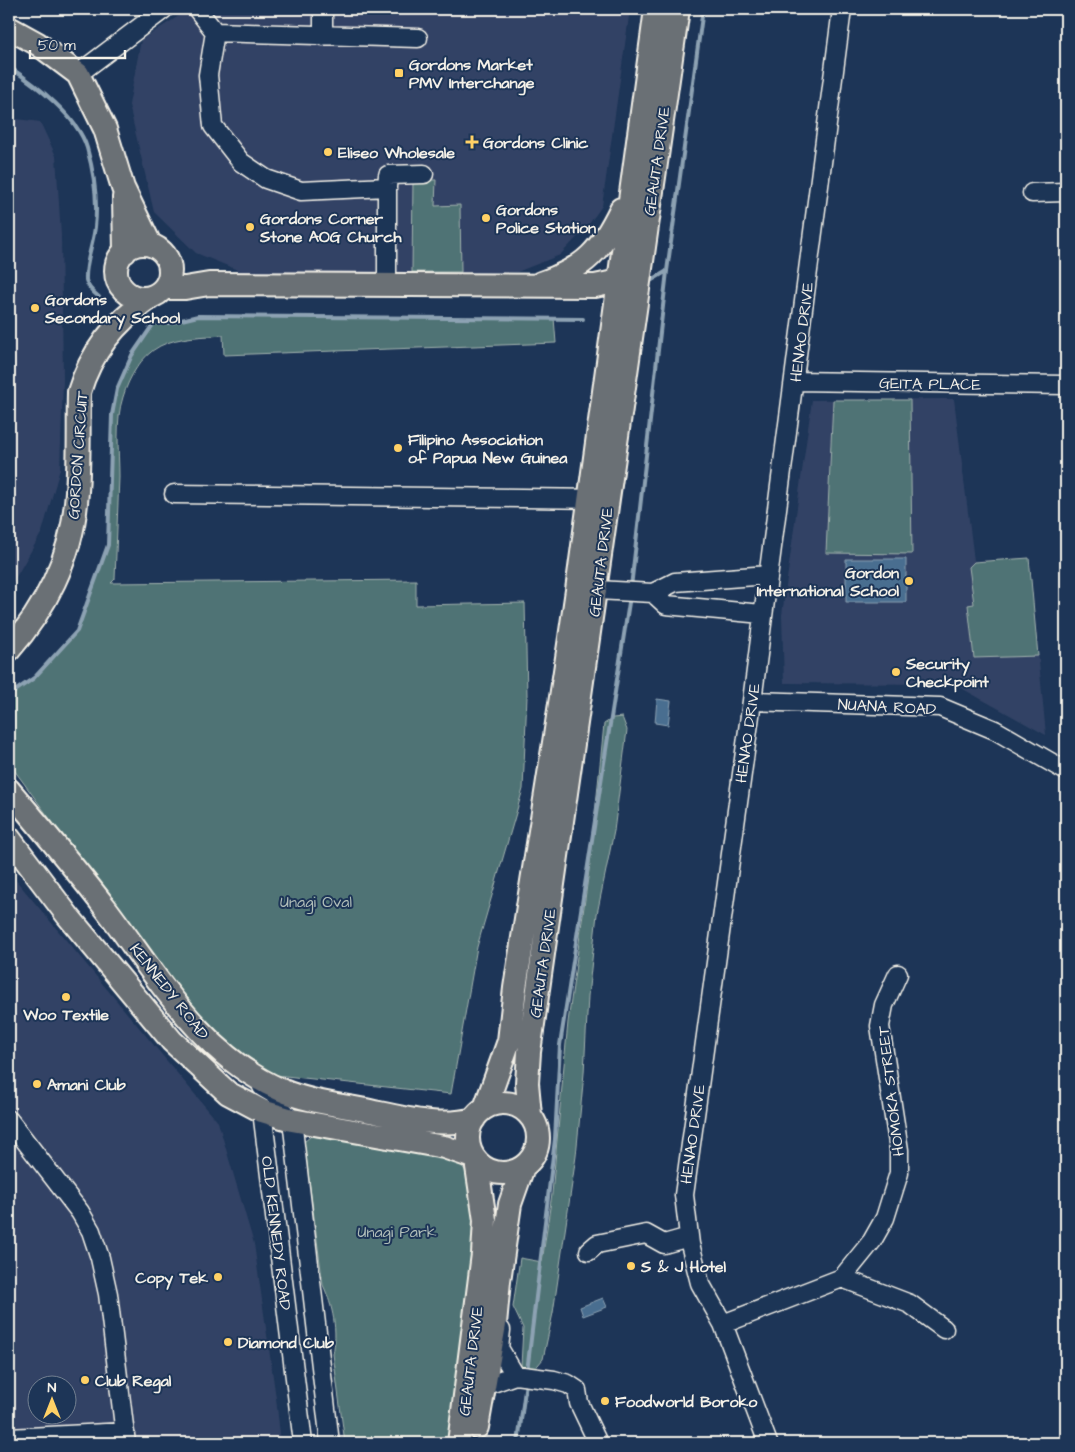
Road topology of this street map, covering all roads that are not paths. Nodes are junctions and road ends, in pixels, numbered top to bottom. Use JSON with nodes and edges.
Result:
{"nodes":[{"id":1,"x":164,"y":9,"type":"edge"},
{"id":2,"x":197,"y":9,"type":"edge"},
{"id":3,"x":323,"y":9,"type":"edge"},
{"id":4,"x":656,"y":9,"type":"edge"},
{"id":5,"x":678,"y":9,"type":"edge"},
{"id":6,"x":842,"y":9,"type":"edge"},
{"id":7,"x":9,"y":28,"type":"edge"},
{"id":8,"x":215,"y":32,"type":"junction"},
{"id":9,"x":323,"y":36,"type":"junction"},
{"id":10,"x":418,"y":38,"type":"dead end"},
{"id":11,"x":78,"y":74,"type":"junction"},
{"id":12,"x":424,"y":174,"type":"dead end"},
{"id":13,"x":387,"y":187,"type":"junction"},
{"id":14,"x":123,"y":188,"type":"junction"},
{"id":15,"x":630,"y":191,"type":"junction"},
{"id":16,"x":1066,"y":192,"type":"edge"},
{"id":17,"x":1032,"y":193,"type":"dead end"},
{"id":18,"x":150,"y":244,"type":"junction"},
{"id":19,"x":125,"y":252,"type":"junction"},
{"id":20,"x":168,"y":262,"type":"junction"},
{"id":21,"x":629,"y":281,"type":"junction"},
{"id":22,"x":118,"y":282,"type":"junction"},
{"id":23,"x":209,"y":284,"type":"junction"},
{"id":24,"x":387,"y":284,"type":"junction"},
{"id":25,"x":533,"y":286,"type":"junction"},
{"id":26,"x":595,"y":286,"type":"junction"},
{"id":27,"x":158,"y":293,"type":"junction"},
{"id":28,"x":615,"y":311,"type":"junction"},
{"id":29,"x":105,"y":339,"type":"junction"},
{"id":30,"x":794,"y":381,"type":"junction"},
{"id":31,"x":1066,"y":385,"type":"edge"},
{"id":32,"x":174,"y":494,"type":"dead end"},
{"id":33,"x":598,"y":499,"type":"junction"},
{"id":34,"x":768,"y":574,"type":"junction"},
{"id":35,"x":603,"y":591,"type":"junction"},
{"id":36,"x":653,"y":593,"type":"junction"},
{"id":37,"x":762,"y":614,"type":"junction"},
{"id":38,"x":9,"y":650,"type":"edge"},
{"id":39,"x":752,"y":701,"type":"junction"},
{"id":40,"x":1066,"y":772,"type":"edge"},
{"id":41,"x":9,"y":790,"type":"edge"},
{"id":42,"x":9,"y":838,"type":"edge"},
{"id":43,"x":898,"y":974,"type":"dead end"},
{"id":44,"x":242,"y":1069,"type":"junction"},
{"id":45,"x":262,"y":1111,"type":"junction"},
{"id":46,"x":480,"y":1114,"type":"junction"},
{"id":47,"x":530,"y":1115,"type":"junction"},
{"id":48,"x":9,"y":1120,"type":"edge"},
{"id":49,"x":292,"y":1120,"type":"junction"},
{"id":50,"x":475,"y":1158,"type":"junction"},
{"id":51,"x":523,"y":1167,"type":"junction"},
{"id":52,"x":689,"y":1237,"type":"junction"},
{"id":53,"x":589,"y":1251,"type":"dead end"},
{"id":54,"x":842,"y":1278,"type":"junction"},
{"id":55,"x":499,"y":1281,"type":"junction"},
{"id":56,"x":723,"y":1324,"type":"junction"},
{"id":57,"x":944,"y":1329,"type":"dead end"},
{"id":58,"x":516,"y":1374,"type":"junction"},
{"id":59,"x":481,"y":1404,"type":"junction"},
{"id":60,"x":9,"y":1438,"type":"edge"},
{"id":61,"x":126,"y":1438,"type":"edge"},
{"id":62,"x":303,"y":1443,"type":"edge"},
{"id":63,"x":330,"y":1443,"type":"edge"},
{"id":64,"x":459,"y":1443,"type":"edge"},
{"id":65,"x":475,"y":1443,"type":"edge"},
{"id":66,"x":598,"y":1443,"type":"edge"},
{"id":67,"x":768,"y":1443,"type":"edge"}],
"edges":[{"from":1,"to":11,"type":"street"},
{"from":2,"to":8,"type":"street"},
{"from":3,"to":9,"type":"street"},
{"from":4,"to":15,"type":"main road","name":"GEAUTA DRIVE"},
{"from":5,"to":21,"type":"main road","name":"GEAUTA DRIVE"},
{"from":6,"to":30,"type":"street","name":"HENAO DRIVE"},
{"from":7,"to":11,"type":"main road"},
{"from":8,"to":9,"type":"street"},
{"from":8,"to":13,"type":"street"},
{"from":9,"to":10,"type":"street"},
{"from":11,"to":14,"type":"main road"},
{"from":12,"to":13,"type":"street"},
{"from":13,"to":24,"type":"street"},
{"from":14,"to":18,"type":"main road"},
{"from":14,"to":19,"type":"main road"},
{"from":15,"to":21,"type":"main road","name":"GEAUTA DRIVE"},
{"from":15,"to":25,"type":"main road"},
{"from":16,"to":17,"type":"street"},
{"from":18,"to":19,"type":"main road"},
{"from":18,"to":20,"type":"main road"},
{"from":19,"to":22,"type":"main road"},
{"from":20,"to":23,"type":"main road"},
{"from":20,"to":27,"type":"main road"},
{"from":21,"to":26,"type":"main road"},
{"from":21,"to":28,"type":"main road","name":"GEAUTA DRIVE"},
{"from":21,"to":33,"type":"main road","name":"GEAUTA DRIVE"},
{"from":22,"to":27,"type":"main road"},
{"from":22,"to":29,"type":"main road","name":"GORDON CIRCUIT"},
{"from":23,"to":24,"type":"main road"},
{"from":23,"to":27,"type":"main road"},
{"from":24,"to":25,"type":"main road"},
{"from":25,"to":26,"type":"main road"},
{"from":26,"to":28,"type":"main road"},
{"from":27,"to":29,"type":"main road","name":"GORDON CIRCUIT"},
{"from":28,"to":33,"type":"main road","name":"GEAUTA DRIVE"},
{"from":29,"to":38,"type":"main road","name":"GORDON CIRCUIT"},
{"from":30,"to":31,"type":"street","name":"GEITA PLACE"},
{"from":30,"to":34,"type":"street","name":"HENAO DRIVE"},
{"from":32,"to":33,"type":"street"},
{"from":33,"to":35,"type":"main road","name":"GEAUTA DRIVE"},
{"from":33,"to":46,"type":"main road","name":"GEAUTA DRIVE"},
{"from":34,"to":36,"type":"street"},
{"from":34,"to":37,"type":"street","name":"HENAO DRIVE"},
{"from":35,"to":36,"type":"street"},
{"from":35,"to":47,"type":"main road","name":"GEAUTA DRIVE"},
{"from":36,"to":37,"type":"street"},
{"from":37,"to":39,"type":"street","name":"HENAO DRIVE"},
{"from":39,"to":40,"type":"street","name":"NUANA ROAD"},
{"from":39,"to":52,"type":"street","name":"HENAO DRIVE"},
{"from":41,"to":44,"type":"main road","name":"KENNEDY ROAD"},
{"from":42,"to":45,"type":"main road","name":"KENNEDY ROAD"},
{"from":43,"to":54,"type":"street","name":"HOMOKA STREET"},
{"from":44,"to":46,"type":"main road","name":"KENNEDY ROAD"},
{"from":44,"to":49,"type":"street"},
{"from":45,"to":49,"type":"main road","name":"KENNEDY ROAD"},
{"from":45,"to":62,"type":"street","name":"OLD KENNEDY ROAD"},
{"from":46,"to":47,"type":"main road"},
{"from":46,"to":50,"type":"main road","name":"GEAUTA DRIVE"},
{"from":47,"to":51,"type":"main road","name":"GEAUTA DRIVE"},
{"from":48,"to":61,"type":"street"},
{"from":49,"to":50,"type":"main road","name":"KENNEDY ROAD"},
{"from":49,"to":63,"type":"street","name":"OLD KENNEDY ROAD"},
{"from":50,"to":51,"type":"main road"},
{"from":50,"to":64,"type":"main road","name":"GEAUTA DRIVE"},
{"from":51,"to":55,"type":"main road","name":"GEAUTA DRIVE"},
{"from":52,"to":53,"type":"street"},
{"from":52,"to":56,"type":"street","name":"HENAO DRIVE"},
{"from":54,"to":56,"type":"street","name":"HOMOKA STREET"},
{"from":54,"to":57,"type":"street"},
{"from":55,"to":58,"type":"street"},
{"from":55,"to":59,"type":"main road","name":"GEAUTA DRIVE"},
{"from":56,"to":67,"type":"street","name":"HENAO DRIVE"},
{"from":58,"to":59,"type":"street"},
{"from":58,"to":66,"type":"street"},
{"from":59,"to":65,"type":"main road","name":"GEAUTA DRIVE"},
{"from":60,"to":61,"type":"street"}]}
